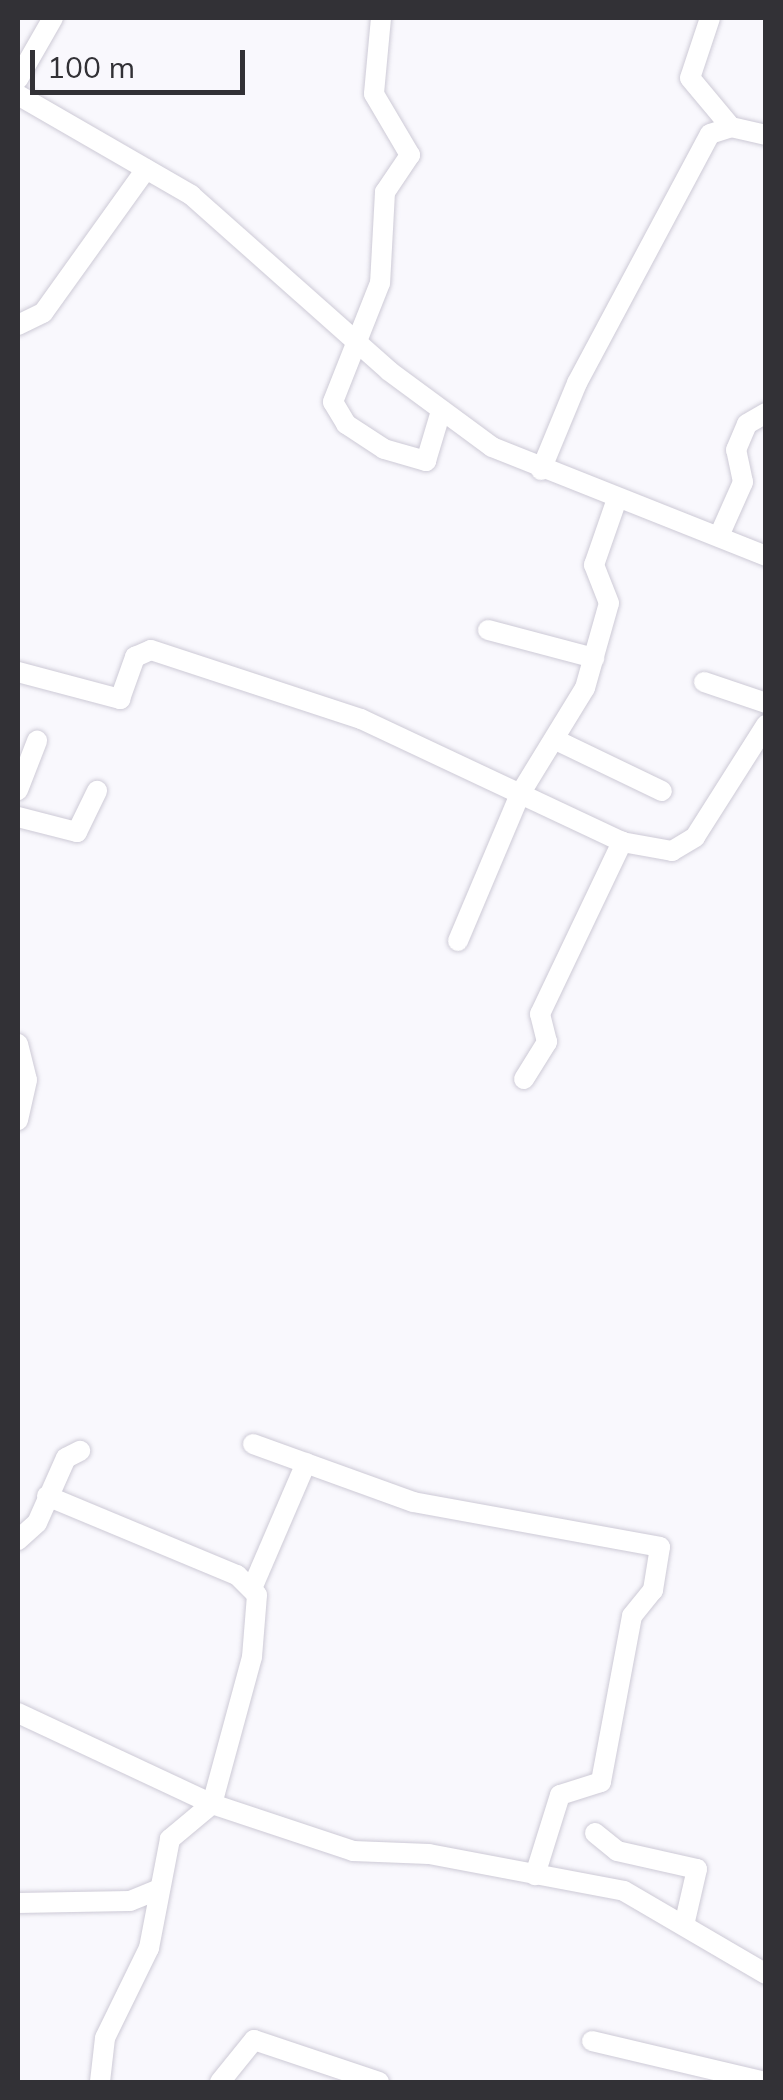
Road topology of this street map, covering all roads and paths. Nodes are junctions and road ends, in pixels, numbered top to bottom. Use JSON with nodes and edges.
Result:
{"nodes":[{"id":1,"x":53,"y":18,"type":"edge"},
{"id":2,"x":380,"y":18,"type":"edge"},
{"id":3,"x":710,"y":18,"type":"edge"},
{"id":4,"x":18,"y":79,"type":"edge"},
{"id":5,"x":18,"y":95,"type":"edge"},
{"id":6,"x":731,"y":127,"type":"junction"},
{"id":7,"x":766,"y":135,"type":"edge"},
{"id":8,"x":146,"y":169,"type":"junction"},
{"id":9,"x":18,"y":325,"type":"edge"},
{"id":10,"x":354,"y":340,"type":"junction"},
{"id":11,"x":442,"y":411,"type":"junction"},
{"id":12,"x":766,"y":414,"type":"edge"},
{"id":13,"x":541,"y":470,"type":"junction"},
{"id":14,"x":617,"y":499,"type":"junction"},
{"id":15,"x":719,"y":536,"type":"junction"},
{"id":16,"x":766,"y":556,"type":"edge"},
{"id":17,"x":488,"y":630,"type":"dead end"},
{"id":18,"x":594,"y":658,"type":"junction"},
{"id":19,"x":18,"y":672,"type":"edge"},
{"id":20,"x":704,"y":682,"type":"dead end"},
{"id":21,"x":766,"y":703,"type":"edge"},
{"id":22,"x":766,"y":725,"type":"edge"},
{"id":23,"x":37,"y":740,"type":"dead end"},
{"id":24,"x":560,"y":742,"type":"junction"},
{"id":25,"x":18,"y":790,"type":"edge"},
{"id":26,"x":97,"y":791,"type":"dead end"},
{"id":27,"x":662,"y":791,"type":"dead end"},
{"id":28,"x":520,"y":794,"type":"junction"},
{"id":29,"x":18,"y":817,"type":"edge"},
{"id":30,"x":622,"y":842,"type":"junction"},
{"id":31,"x":458,"y":941,"type":"dead end"},
{"id":32,"x":18,"y":1044,"type":"edge"},
{"id":33,"x":524,"y":1078,"type":"dead end"},
{"id":34,"x":18,"y":1120,"type":"edge"},
{"id":35,"x":254,"y":1444,"type":"dead end"},
{"id":36,"x":80,"y":1451,"type":"dead end"},
{"id":37,"x":306,"y":1462,"type":"junction"},
{"id":38,"x":47,"y":1496,"type":"junction"},
{"id":39,"x":18,"y":1540,"type":"edge"},
{"id":40,"x":253,"y":1586,"type":"junction"},
{"id":41,"x":18,"y":1713,"type":"edge"},
{"id":42,"x":212,"y":1804,"type":"junction"},
{"id":43,"x":595,"y":1834,"type":"dead end"},
{"id":44,"x":535,"y":1874,"type":"junction"},
{"id":45,"x":159,"y":1889,"type":"junction"},
{"id":46,"x":18,"y":1903,"type":"edge"},
{"id":47,"x":685,"y":1921,"type":"junction"},
{"id":48,"x":766,"y":1974,"type":"edge"},
{"id":49,"x":592,"y":2041,"type":"dead end"},
{"id":50,"x":743,"y":2079,"type":"edge"},
{"id":51,"x":100,"y":2082,"type":"edge"},
{"id":52,"x":220,"y":2082,"type":"edge"},
{"id":53,"x":380,"y":2082,"type":"edge"},
{"id":54,"x":766,"y":2082,"type":"edge"}],
"edges":[{"from":1,"to":4,"type":"street"},
{"from":2,"to":10,"type":"street"},
{"from":3,"to":6,"type":"street"},
{"from":5,"to":8,"type":"street"},
{"from":6,"to":7,"type":"street"},
{"from":6,"to":13,"type":"street"},
{"from":8,"to":9,"type":"street"},
{"from":8,"to":10,"type":"street"},
{"from":10,"to":11,"type":"street"},
{"from":10,"to":11,"type":"street"},
{"from":11,"to":13,"type":"street"},
{"from":12,"to":15,"type":"street"},
{"from":13,"to":14,"type":"street"},
{"from":14,"to":15,"type":"street"},
{"from":14,"to":18,"type":"street"},
{"from":15,"to":16,"type":"street"},
{"from":17,"to":18,"type":"street"},
{"from":18,"to":24,"type":"street"},
{"from":19,"to":28,"type":"street"},
{"from":20,"to":21,"type":"street"},
{"from":22,"to":30,"type":"street"},
{"from":23,"to":25,"type":"street"},
{"from":24,"to":27,"type":"street"},
{"from":24,"to":28,"type":"street"},
{"from":26,"to":29,"type":"street"},
{"from":28,"to":30,"type":"street"},
{"from":28,"to":31,"type":"street"},
{"from":30,"to":33,"type":"street"},
{"from":32,"to":34,"type":"street"},
{"from":35,"to":37,"type":"street"},
{"from":36,"to":38,"type":"street"},
{"from":37,"to":40,"type":"street"},
{"from":37,"to":44,"type":"street"},
{"from":38,"to":39,"type":"street"},
{"from":38,"to":40,"type":"street"},
{"from":40,"to":42,"type":"street"},
{"from":41,"to":42,"type":"street"},
{"from":42,"to":44,"type":"street"},
{"from":42,"to":45,"type":"street"},
{"from":43,"to":47,"type":"street"},
{"from":44,"to":47,"type":"street"},
{"from":45,"to":46,"type":"street"},
{"from":45,"to":51,"type":"street"},
{"from":47,"to":48,"type":"street"},
{"from":49,"to":50,"type":"street"},
{"from":50,"to":54,"type":"street"},
{"from":52,"to":53,"type":"street"}]}
